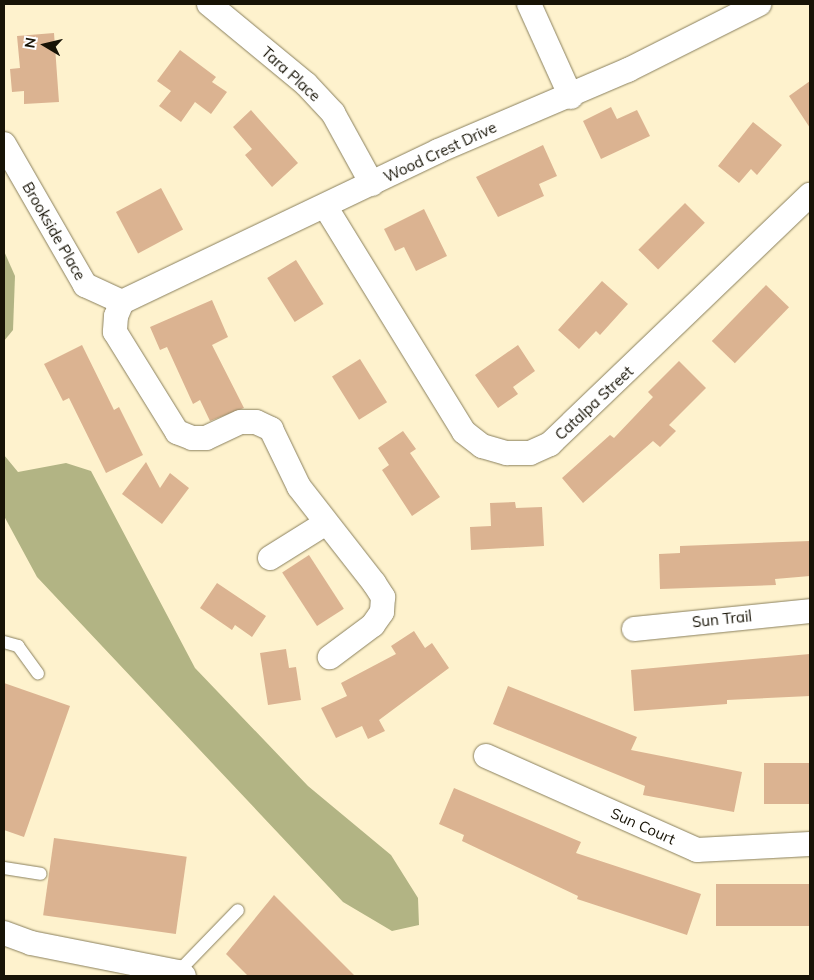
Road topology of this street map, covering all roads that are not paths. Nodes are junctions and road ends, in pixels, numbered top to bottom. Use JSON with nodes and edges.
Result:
{"nodes":[{"id":1,"x":209,"y":4,"type":"edge"},
{"id":2,"x":529,"y":4,"type":"edge"},
{"id":3,"x":759,"y":4,"type":"edge"},
{"id":4,"x":571,"y":97,"type":"junction"},
{"id":5,"x":4,"y":144,"type":"edge"},
{"id":6,"x":372,"y":184,"type":"junction"},
{"id":7,"x":810,"y":195,"type":"edge"},
{"id":8,"x":325,"y":206,"type":"junction"},
{"id":9,"x":122,"y":302,"type":"junction"},
{"id":10,"x":326,"y":523,"type":"junction"},
{"id":11,"x":270,"y":558,"type":"dead end"},
{"id":12,"x":810,"y":611,"type":"edge"},
{"id":13,"x":634,"y":628,"type":"dead end"},
{"id":14,"x":4,"y":642,"type":"edge"},
{"id":15,"x":330,"y":657,"type":"dead end"},
{"id":16,"x":38,"y":674,"type":"dead end"},
{"id":17,"x":486,"y":756,"type":"dead end"},
{"id":18,"x":810,"y":844,"type":"edge"},
{"id":19,"x":4,"y":868,"type":"edge"},
{"id":20,"x":41,"y":874,"type":"dead end"},
{"id":21,"x":238,"y":910,"type":"dead end"},
{"id":22,"x":4,"y":933,"type":"edge"},
{"id":23,"x":181,"y":974,"type":"edge"}],
"edges":[{"from":1,"to":6,"type":"street","name":"Tara Place"},
{"from":2,"to":4,"type":"street"},
{"from":3,"to":4,"type":"street","name":"Wood Crest Drive"},
{"from":4,"to":6,"type":"street","name":"Wood Crest Drive"},
{"from":5,"to":9,"type":"street","name":"Brookside Place"},
{"from":6,"to":8,"type":"street","name":"Wood Crest Drive"},
{"from":7,"to":8,"type":"street","name":"Catalpa Street"},
{"from":8,"to":9,"type":"street","name":"Wood Crest Drive"},
{"from":9,"to":10,"type":"street"},
{"from":10,"to":11,"type":"street"},
{"from":10,"to":15,"type":"street"},
{"from":12,"to":13,"type":"street","name":"Sun Trail"},
{"from":14,"to":16,"type":"lane"},
{"from":17,"to":18,"type":"street","name":"Sun Court"},
{"from":19,"to":20,"type":"lane"},
{"from":21,"to":23,"type":"lane"},
{"from":22,"to":23,"type":"street"}]}
